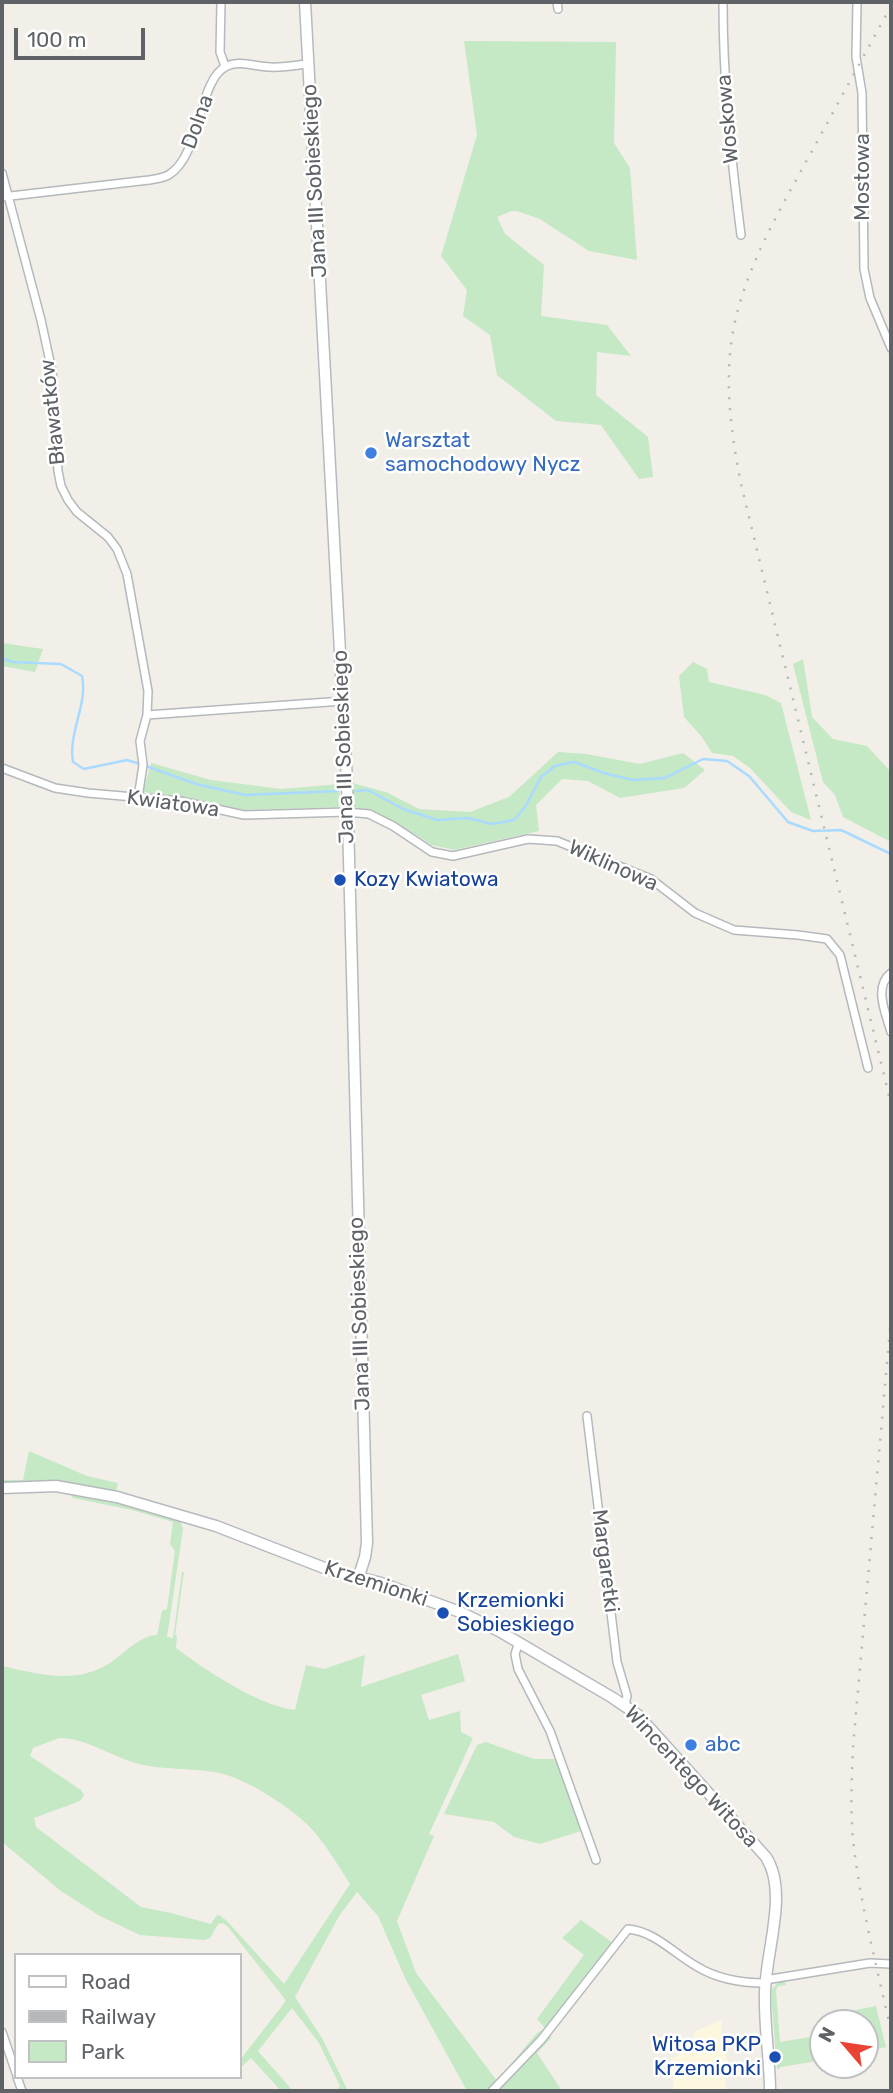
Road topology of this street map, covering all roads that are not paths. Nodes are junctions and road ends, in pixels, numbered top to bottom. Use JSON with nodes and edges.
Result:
{"nodes":[{"id":1,"x":221,"y":2,"type":"edge"},
{"id":2,"x":306,"y":2,"type":"edge"},
{"id":3,"x":723,"y":2,"type":"edge"},
{"id":4,"x":857,"y":2,"type":"edge"},
{"id":5,"x":308,"y":64,"type":"junction"},
{"id":6,"x":225,"y":66,"type":"junction"},
{"id":7,"x":2,"y":173,"type":"edge"},
{"id":8,"x":5,"y":197,"type":"edge"},
{"id":9,"x":741,"y":235,"type":"dead end"},
{"id":10,"x":891,"y":348,"type":"edge"},
{"id":11,"x":343,"y":701,"type":"junction"},
{"id":12,"x":147,"y":715,"type":"junction"},
{"id":13,"x":2,"y":768,"type":"edge"},
{"id":14,"x":138,"y":798,"type":"junction"},
{"id":15,"x":348,"y":812,"type":"junction"},
{"id":16,"x":891,"y":973,"type":"edge"},
{"id":17,"x":891,"y":1032,"type":"edge"},
{"id":18,"x":868,"y":1068,"type":"dead end"},
{"id":19,"x":587,"y":1416,"type":"dead end"},
{"id":20,"x":2,"y":1488,"type":"edge"},
{"id":21,"x":359,"y":1576,"type":"junction"},
{"id":22,"x":519,"y":1642,"type":"junction"},
{"id":23,"x":625,"y":1705,"type":"junction"},
{"id":24,"x":596,"y":1860,"type":"dead end"},
{"id":25,"x":891,"y":1964,"type":"edge"},
{"id":26,"x":765,"y":1982,"type":"junction"},
{"id":27,"x":2,"y":2032,"type":"edge"},
{"id":28,"x":14,"y":2069,"type":"edge"},
{"id":29,"x":492,"y":2091,"type":"edge"},
{"id":30,"x":770,"y":2091,"type":"edge"}],
"edges":[{"from":1,"to":6,"type":"street"},
{"from":2,"to":5,"type":"street","name":"Jana III Sobieskiego"},
{"from":3,"to":9,"type":"street","name":"Woskowa"},
{"from":4,"to":10,"type":"street","name":"Mostowa"},
{"from":5,"to":6,"type":"street"},
{"from":5,"to":11,"type":"street","name":"Jana III Sobieskiego"},
{"from":6,"to":8,"type":"street","name":"Dolna"},
{"from":7,"to":8,"type":"street","name":"Bławatków"},
{"from":8,"to":12,"type":"street","name":"Bławatków"},
{"from":11,"to":12,"type":"street"},
{"from":11,"to":15,"type":"street","name":"Jana III Sobieskiego"},
{"from":12,"to":14,"type":"street","name":"Bławatków"},
{"from":13,"to":14,"type":"street","name":"Kwiatowa"},
{"from":14,"to":15,"type":"street","name":"Kwiatowa"},
{"from":15,"to":18,"type":"street","name":"Wiklinowa"},
{"from":15,"to":21,"type":"street","name":"Jana III Sobieskiego"},
{"from":16,"to":17,"type":"street"},
{"from":19,"to":23,"type":"street","name":"Margaretki"},
{"from":20,"to":21,"type":"street","name":"Krzemionki"},
{"from":21,"to":22,"type":"street","name":"Krzemionki"},
{"from":22,"to":23,"type":"street","name":"Wincentego Witosa"},
{"from":22,"to":24,"type":"street"},
{"from":23,"to":26,"type":"street","name":"Wincentego Witosa"},
{"from":25,"to":26,"type":"street"},
{"from":26,"to":29,"type":"street"},
{"from":26,"to":30,"type":"street","name":"Wincentego Witosa"},
{"from":27,"to":28,"type":"street"}]}
